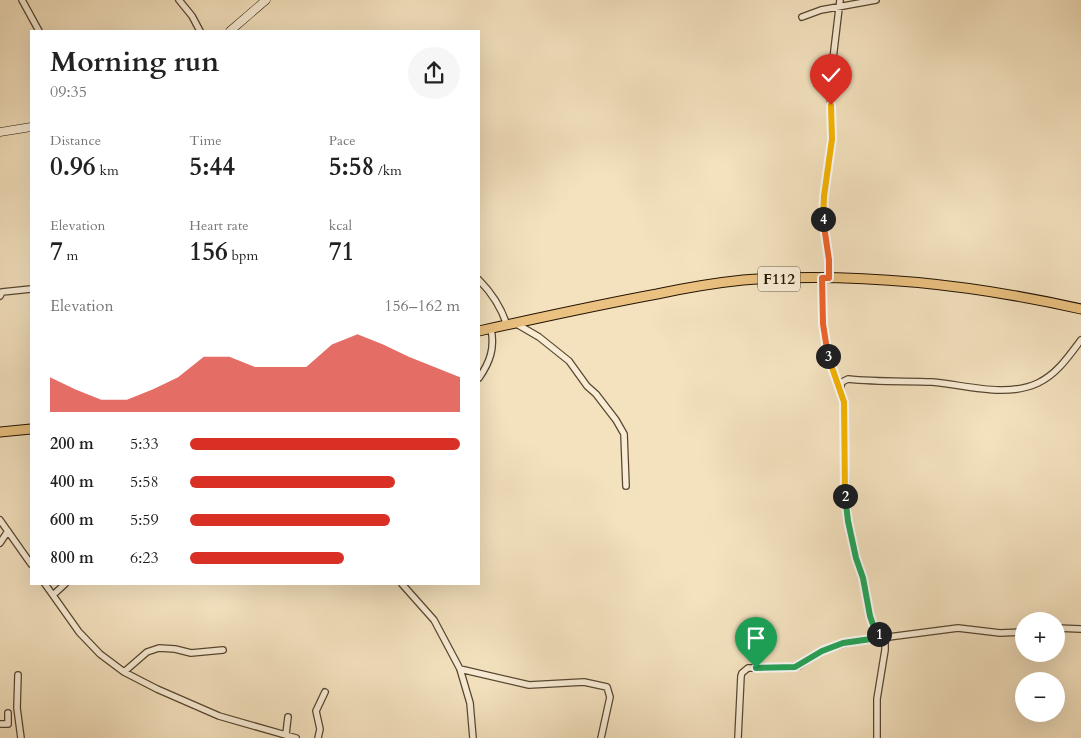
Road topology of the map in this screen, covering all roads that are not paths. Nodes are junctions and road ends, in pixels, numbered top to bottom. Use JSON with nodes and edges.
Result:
{"nodes":[{"id":1,"x":22,"y":0,"type":"edge"},
{"id":2,"x":179,"y":0,"type":"edge"},
{"id":3,"x":266,"y":0,"type":"edge"},
{"id":4,"x":840,"y":0,"type":"edge"},
{"id":5,"x":876,"y":0,"type":"edge"},
{"id":6,"x":840,"y":8,"type":"junction"},
{"id":7,"x":802,"y":17,"type":"dead end"},
{"id":8,"x":39,"y":30,"type":"edge"},
{"id":9,"x":199,"y":30,"type":"edge"},
{"id":10,"x":231,"y":30,"type":"edge"},
{"id":11,"x":30,"y":127,"type":"edge"},
{"id":12,"x":0,"y":132,"type":"edge"},
{"id":13,"x":825,"y":278,"type":"junction"},
{"id":14,"x":480,"y":281,"type":"edge"},
{"id":15,"x":30,"y":289,"type":"edge"},
{"id":16,"x":0,"y":296,"type":"edge"},
{"id":17,"x":1081,"y":309,"type":"edge"},
{"id":18,"x":511,"y":324,"type":"junction"},
{"id":19,"x":490,"y":329,"type":"junction"},
{"id":20,"x":480,"y":331,"type":"edge"},
{"id":21,"x":1081,"y":340,"type":"edge"},
{"id":22,"x":834,"y":371,"type":"junction"},
{"id":23,"x":480,"y":377,"type":"edge"},
{"id":24,"x":848,"y":379,"type":"junction"},
{"id":25,"x":840,"y":388,"type":"junction"},
{"id":26,"x":30,"y":429,"type":"edge"},
{"id":27,"x":0,"y":432,"type":"edge"},
{"id":28,"x":626,"y":486,"type":"dead end"},
{"id":29,"x":0,"y":520,"type":"edge"},
{"id":30,"x":8,"y":531,"type":"junction"},
{"id":31,"x":0,"y":544,"type":"edge"},
{"id":32,"x":30,"y":563,"type":"edge"},
{"id":33,"x":46,"y":585,"type":"edge"},
{"id":34,"x":64,"y":585,"type":"edge"},
{"id":35,"x":403,"y":585,"type":"edge"},
{"id":36,"x":53,"y":595,"type":"junction"},
{"id":37,"x":1065,"y":628,"type":"edge"},
{"id":38,"x":1081,"y":629,"type":"edge"},
{"id":39,"x":1015,"y":632,"type":"edge"},
{"id":40,"x":885,"y":637,"type":"junction"},
{"id":41,"x":223,"y":650,"type":"dead end"},
{"id":42,"x":460,"y":669,"type":"junction"},
{"id":43,"x":124,"y":672,"type":"junction"},
{"id":44,"x":18,"y":675,"type":"dead end"},
{"id":45,"x":326,"y":692,"type":"dead end"},
{"id":46,"x":8,"y":713,"type":"dead end"},
{"id":47,"x":288,"y":717,"type":"dead end"},
{"id":48,"x":0,"y":724,"type":"edge"},
{"id":49,"x":286,"y":734,"type":"junction"},
{"id":50,"x":22,"y":738,"type":"edge"},
{"id":51,"x":296,"y":738,"type":"edge"},
{"id":52,"x":318,"y":738,"type":"edge"},
{"id":53,"x":474,"y":738,"type":"edge"},
{"id":54,"x":602,"y":738,"type":"edge"},
{"id":55,"x":738,"y":738,"type":"edge"},
{"id":56,"x":877,"y":738,"type":"edge"}],
"edges":[{"from":1,"to":8,"type":"street"},
{"from":2,"to":9,"type":"street"},
{"from":3,"to":10,"type":"street"},
{"from":4,"to":6,"type":"street"},
{"from":5,"to":6,"type":"street"},
{"from":6,"to":7,"type":"street"},
{"from":6,"to":13,"type":"street"},
{"from":11,"to":12,"type":"street"},
{"from":13,"to":17,"type":"main road","number":"F112"},
{"from":13,"to":18,"type":"main road","number":"F112"},
{"from":13,"to":22,"type":"street"},
{"from":14,"to":18,"type":"street"},
{"from":15,"to":16,"type":"street"},
{"from":18,"to":19,"type":"main road","number":"F112"},
{"from":18,"to":28,"type":"street"},
{"from":19,"to":20,"type":"main road","number":"F112"},
{"from":19,"to":23,"type":"street"},
{"from":21,"to":24,"type":"street"},
{"from":22,"to":24,"type":"street"},
{"from":22,"to":25,"type":"street"},
{"from":24,"to":25,"type":"street"},
{"from":25,"to":40,"type":"street"},
{"from":26,"to":27,"type":"main road"},
{"from":29,"to":30,"type":"street"},
{"from":30,"to":31,"type":"street"},
{"from":30,"to":32,"type":"street"},
{"from":33,"to":36,"type":"street"},
{"from":34,"to":36,"type":"street"},
{"from":35,"to":42,"type":"street"},
{"from":36,"to":43,"type":"street"},
{"from":37,"to":38,"type":"street"},
{"from":39,"to":40,"type":"street"},
{"from":40,"to":55,"type":"street"},
{"from":40,"to":56,"type":"street"},
{"from":41,"to":43,"type":"street"},
{"from":42,"to":53,"type":"street"},
{"from":42,"to":54,"type":"street"},
{"from":43,"to":49,"type":"street"},
{"from":44,"to":50,"type":"street"},
{"from":45,"to":52,"type":"street"},
{"from":46,"to":48,"type":"street"},
{"from":47,"to":49,"type":"street"},
{"from":49,"to":51,"type":"street"}]}
